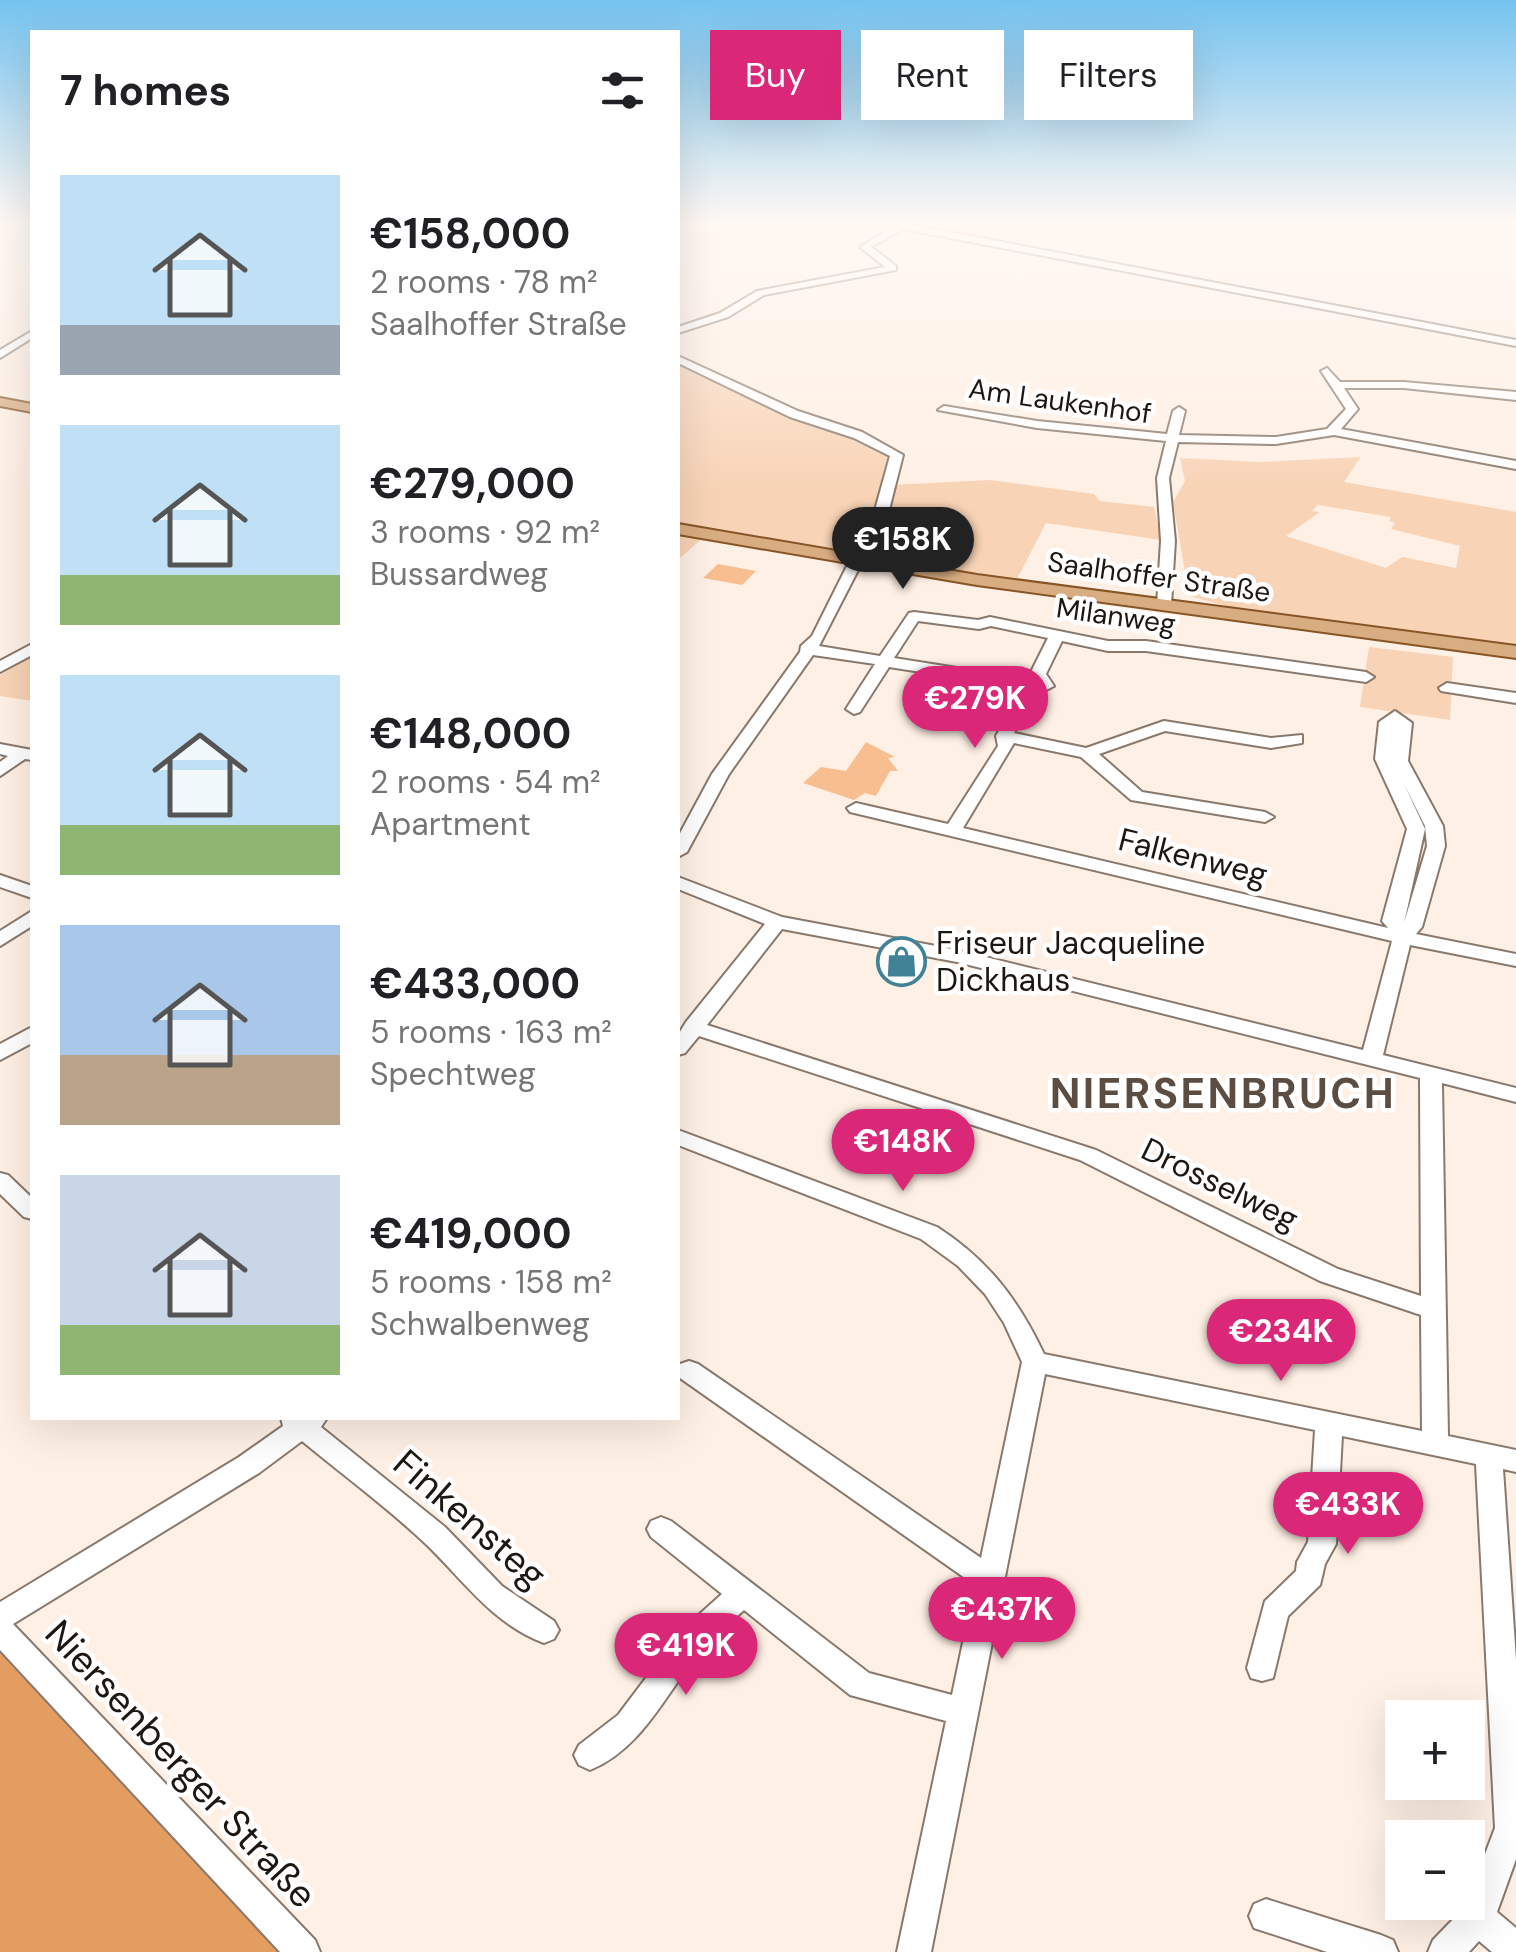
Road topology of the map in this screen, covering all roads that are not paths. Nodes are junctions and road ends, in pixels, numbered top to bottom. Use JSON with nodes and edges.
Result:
{"nodes":[{"id":1,"x":728,"y":312,"type":"edge"},
{"id":2,"x":1354,"y":312,"type":"edge"},
{"id":3,"x":680,"y":329,"type":"edge"},
{"id":4,"x":30,"y":335,"type":"edge"},
{"id":5,"x":1516,"y":343,"type":"edge"},
{"id":6,"x":0,"y":355,"type":"edge"},
{"id":7,"x":680,"y":360,"type":"edge"},
{"id":8,"x":1327,"y":371,"type":"dead end"},
{"id":9,"x":1343,"y":384,"type":"junction"},
{"id":10,"x":1516,"y":396,"type":"edge"},
{"id":11,"x":0,"y":402,"type":"edge"},
{"id":12,"x":28,"y":404,"type":"edge"},
{"id":13,"x":944,"y":410,"type":"dead end"},
{"id":14,"x":1179,"y":411,"type":"dead end"},
{"id":15,"x":1334,"y":431,"type":"junction"},
{"id":16,"x":1170,"y":438,"type":"junction"},
{"id":17,"x":1516,"y":465,"type":"edge"},
{"id":18,"x":680,"y":528,"type":"edge"},
{"id":19,"x":860,"y":561,"type":"junction"},
{"id":20,"x":1164,"y":605,"type":"junction"},
{"id":21,"x":1058,"y":632,"type":"junction"},
{"id":22,"x":806,"y":649,"type":"junction"},
{"id":23,"x":30,"y":650,"type":"edge"},
{"id":24,"x":1516,"y":652,"type":"edge"},
{"id":25,"x":885,"y":662,"type":"junction"},
{"id":26,"x":0,"y":667,"type":"edge"},
{"id":27,"x":1366,"y":677,"type":"dead end"},
{"id":28,"x":1032,"y":684,"type":"junction"},
{"id":29,"x":1447,"y":688,"type":"dead end"},
{"id":30,"x":1516,"y":698,"type":"edge"},
{"id":31,"x":854,"y":709,"type":"dead end"},
{"id":32,"x":1004,"y":736,"type":"junction"},
{"id":33,"x":1296,"y":739,"type":"dead end"},
{"id":34,"x":0,"y":749,"type":"edge"},
{"id":35,"x":1087,"y":752,"type":"junction"},
{"id":36,"x":27,"y":754,"type":"edge"},
{"id":37,"x":0,"y":771,"type":"edge"},
{"id":38,"x":856,"y":808,"type":"dead end"},
{"id":39,"x":1266,"y":818,"type":"dead end"},
{"id":40,"x":953,"y":830,"type":"junction"},
{"id":41,"x":680,"y":848,"type":"edge"},
{"id":42,"x":0,"y":880,"type":"edge"},
{"id":43,"x":680,"y":884,"type":"edge"},
{"id":44,"x":30,"y":891,"type":"edge"},
{"id":45,"x":30,"y":918,"type":"edge"},
{"id":46,"x":777,"y":922,"type":"junction"},
{"id":47,"x":1403,"y":935,"type":"junction"},
{"id":48,"x":0,"y":940,"type":"edge"},
{"id":49,"x":1516,"y":960,"type":"edge"},
{"id":50,"x":693,"y":1027,"type":"junction"},
{"id":51,"x":30,"y":1035,"type":"edge"},
{"id":52,"x":680,"y":1045,"type":"edge"},
{"id":53,"x":0,"y":1052,"type":"edge"},
{"id":54,"x":1372,"y":1058,"type":"junction"},
{"id":55,"x":1431,"y":1074,"type":"junction"},
{"id":56,"x":1516,"y":1095,"type":"edge"},
{"id":57,"x":680,"y":1138,"type":"edge"},
{"id":58,"x":0,"y":1181,"type":"edge"},
{"id":59,"x":30,"y":1208,"type":"edge"},
{"id":60,"x":1432,"y":1309,"type":"junction"},
{"id":61,"x":1035,"y":1362,"type":"junction"},
{"id":62,"x":688,"y":1372,"type":"dead end"},
{"id":63,"x":302,"y":1420,"type":"edge"},
{"id":64,"x":1329,"y":1422,"type":"junction"},
{"id":65,"x":1435,"y":1444,"type":"junction"},
{"id":66,"x":1502,"y":1458,"type":"edge"},
{"id":67,"x":661,"y":1529,"type":"dead end"},
{"id":68,"x":990,"y":1580,"type":"junction"},
{"id":69,"x":743,"y":1593,"type":"junction"},
{"id":70,"x":0,"y":1616,"type":"edge"},
{"id":71,"x":0,"y":1630,"type":"edge"},
{"id":72,"x":544,"y":1630,"type":"dead end"},
{"id":73,"x":1262,"y":1668,"type":"dead end"},
{"id":74,"x":961,"y":1710,"type":"junction"},
{"id":75,"x":590,"y":1755,"type":"dead end"},
{"id":76,"x":1485,"y":1899,"type":"edge"},
{"id":77,"x":1266,"y":1916,"type":"dead end"},
{"id":78,"x":1476,"y":1920,"type":"edge"},
{"id":79,"x":1480,"y":1920,"type":"edge"},
{"id":80,"x":1516,"y":1950,"type":"edge"},
{"id":81,"x":303,"y":1952,"type":"edge"},
{"id":82,"x":914,"y":1952,"type":"edge"},
{"id":83,"x":1381,"y":1952,"type":"edge"},
{"id":84,"x":1445,"y":1952,"type":"edge"}],
"edges":[{"from":1,"to":3,"type":"street"},
{"from":2,"to":5,"type":"street"},
{"from":4,"to":6,"type":"street"},
{"from":7,"to":19,"type":"street"},
{"from":8,"to":9,"type":"street"},
{"from":9,"to":10,"type":"street"},
{"from":9,"to":15,"type":"street"},
{"from":11,"to":12,"type":"main road"},
{"from":13,"to":16,"type":"street","name":"Am Laukenhof"},
{"from":14,"to":16,"type":"street"},
{"from":15,"to":16,"type":"street","name":"Am Laukenhof"},
{"from":15,"to":17,"type":"street","name":"Am Laukenhof"},
{"from":16,"to":20,"type":"street"},
{"from":18,"to":19,"type":"main road","name":"Saalhoffer Straße"},
{"from":19,"to":20,"type":"main road","name":"Saalhoffer Straße"},
{"from":19,"to":22,"type":"street"},
{"from":20,"to":24,"type":"main road","name":"Saalhoffer Straße"},
{"from":21,"to":25,"type":"street","name":"Milanweg"},
{"from":21,"to":27,"type":"street","name":"Milanweg"},
{"from":21,"to":28,"type":"street"},
{"from":22,"to":25,"type":"street"},
{"from":22,"to":41,"type":"street"},
{"from":23,"to":26,"type":"street"},
{"from":25,"to":28,"type":"street"},
{"from":25,"to":31,"type":"street"},
{"from":28,"to":32,"type":"street"},
{"from":29,"to":30,"type":"street"},
{"from":32,"to":35,"type":"street"},
{"from":32,"to":40,"type":"street"},
{"from":33,"to":35,"type":"street"},
{"from":34,"to":36,"type":"street"},
{"from":35,"to":39,"type":"street"},
{"from":36,"to":37,"type":"street"},
{"from":38,"to":40,"type":"street","name":"Falkenweg"},
{"from":40,"to":47,"type":"street","name":"Falkenweg"},
{"from":42,"to":44,"type":"street"},
{"from":43,"to":46,"type":"street"},
{"from":45,"to":48,"type":"street"},
{"from":46,"to":50,"type":"street"},
{"from":46,"to":54,"type":"street"},
{"from":47,"to":47,"type":"street"},
{"from":47,"to":49,"type":"street","name":"Falkenweg"},
{"from":47,"to":54,"type":"street"},
{"from":50,"to":52,"type":"street"},
{"from":50,"to":60,"type":"street","name":"Drosselweg"},
{"from":51,"to":53,"type":"street"},
{"from":54,"to":55,"type":"street"},
{"from":55,"to":56,"type":"street"},
{"from":55,"to":60,"type":"street"},
{"from":57,"to":61,"type":"street"},
{"from":58,"to":59,"type":"street"},
{"from":60,"to":65,"type":"street"},
{"from":61,"to":64,"type":"street"},
{"from":61,"to":68,"type":"street"},
{"from":62,"to":68,"type":"street"},
{"from":63,"to":70,"type":"street"},
{"from":63,"to":72,"type":"street","name":"Finkensteg"},
{"from":64,"to":65,"type":"street"},
{"from":64,"to":73,"type":"street"},
{"from":65,"to":66,"type":"street"},
{"from":66,"to":76,"type":"street"},
{"from":67,"to":69,"type":"street"},
{"from":68,"to":74,"type":"street"},
{"from":69,"to":74,"type":"street"},
{"from":69,"to":75,"type":"street"},
{"from":71,"to":81,"type":"street","name":"Niersenberger Straße"},
{"from":74,"to":82,"type":"street"},
{"from":77,"to":83,"type":"street"},
{"from":78,"to":84,"type":"street"},
{"from":79,"to":80,"type":"street"}]}
